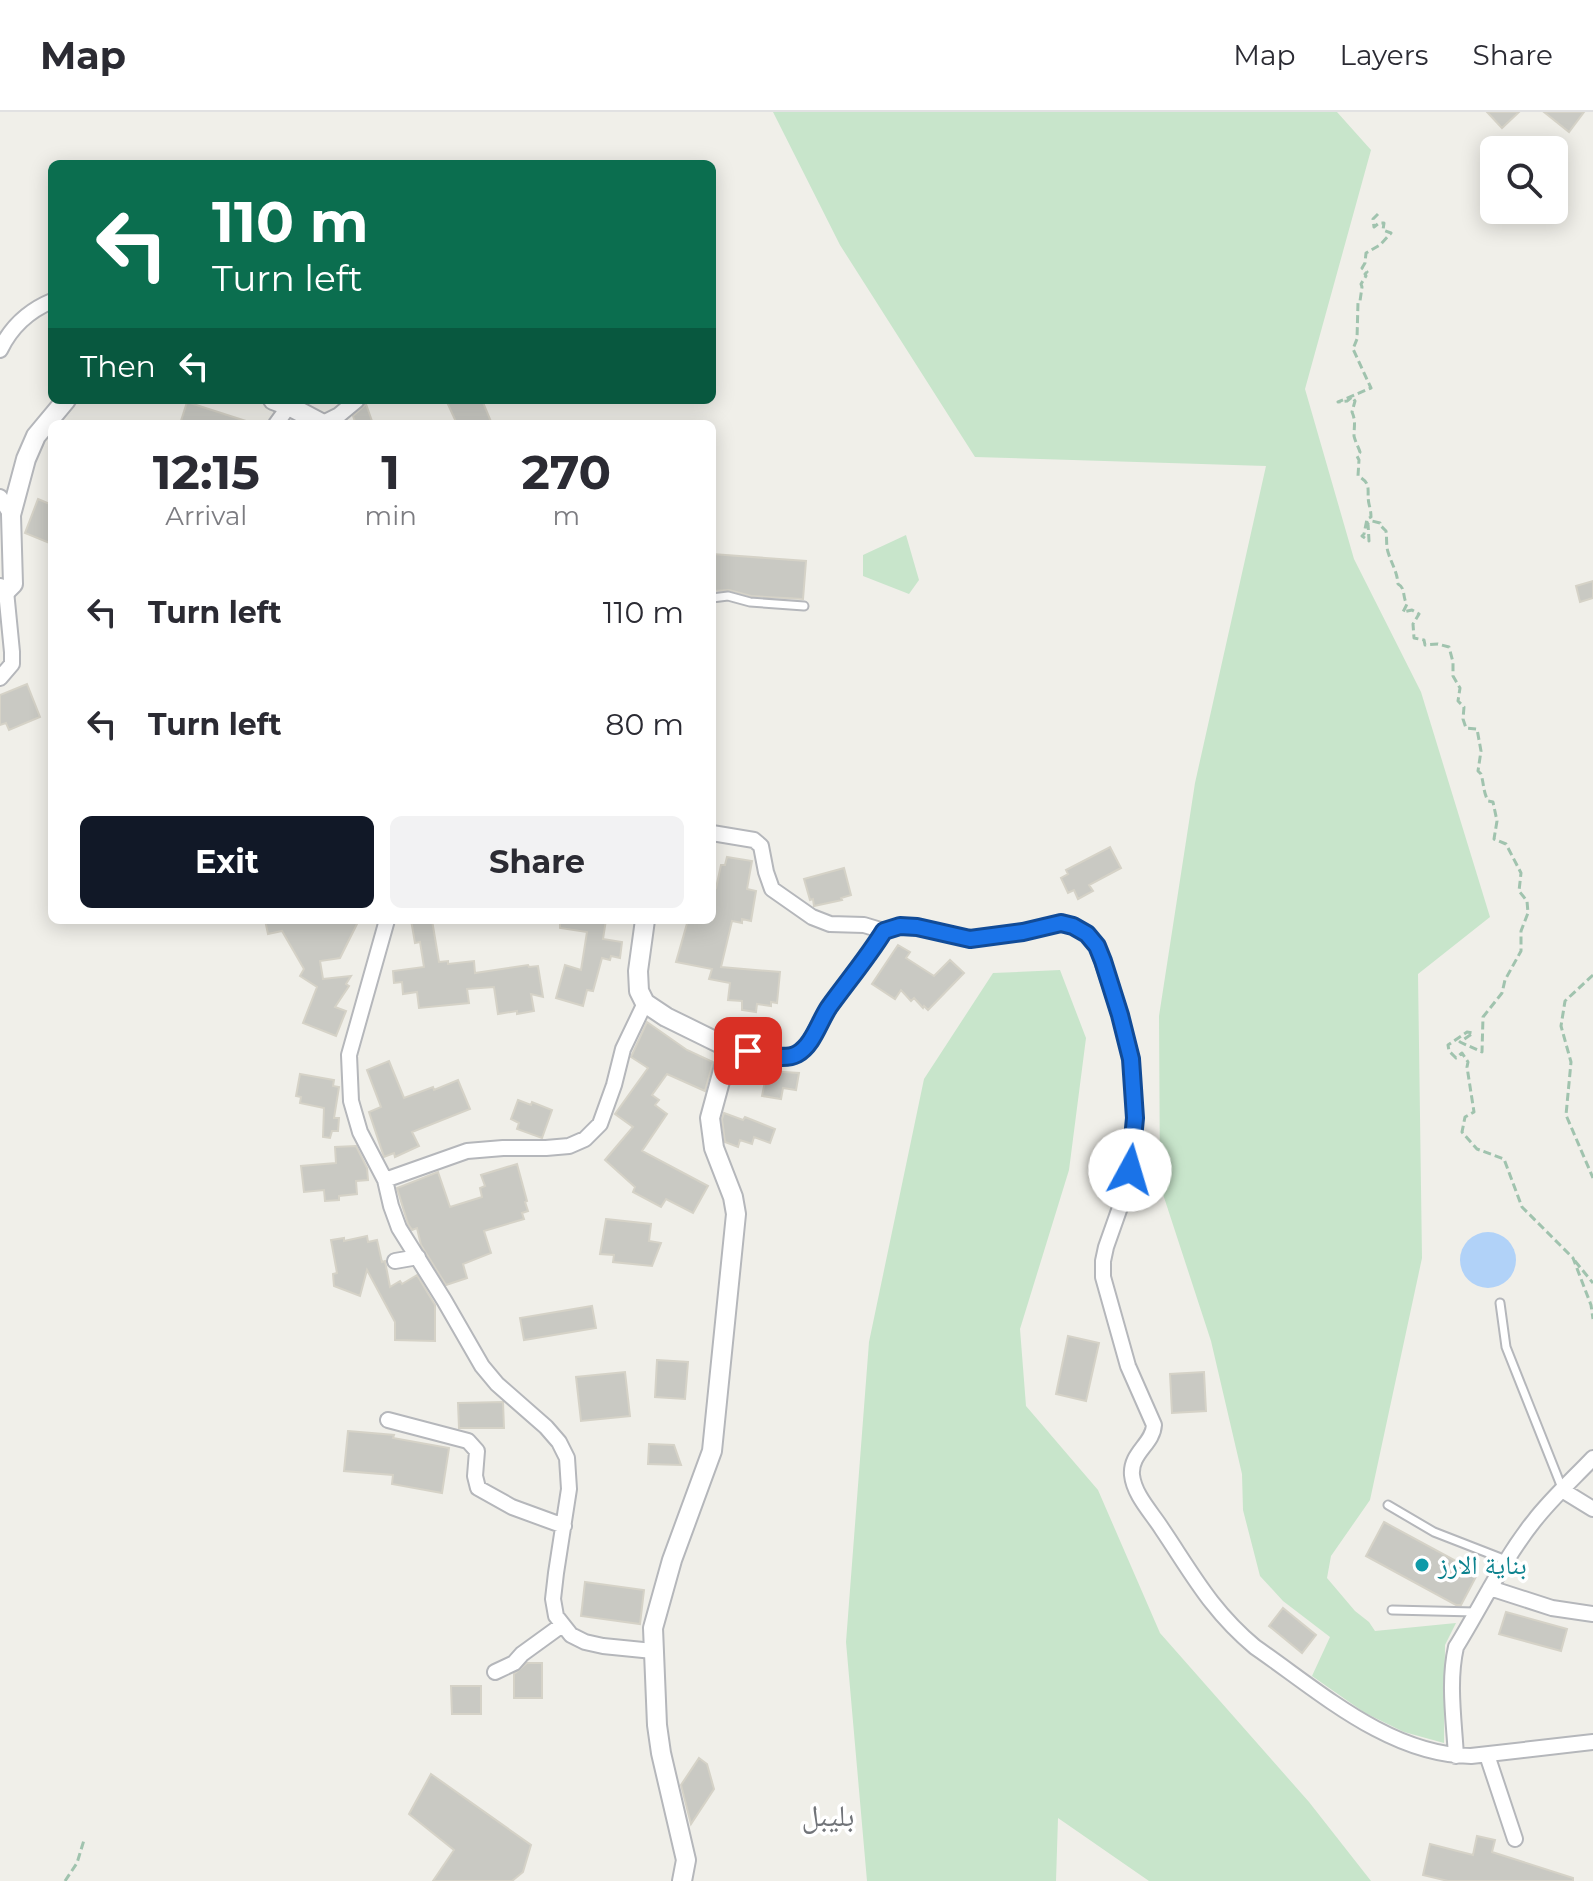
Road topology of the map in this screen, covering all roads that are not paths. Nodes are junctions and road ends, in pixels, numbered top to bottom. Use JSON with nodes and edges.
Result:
{"nodes":[{"id":1,"x":48,"y":303,"type":"edge"},
{"id":2,"x":0,"y":350,"type":"edge"},
{"id":3,"x":63,"y":404,"type":"edge"},
{"id":4,"x":283,"y":404,"type":"edge"},
{"id":5,"x":352,"y":404,"type":"edge"},
{"id":6,"x":49,"y":420,"type":"edge"},
{"id":7,"x":315,"y":420,"type":"edge"},
{"id":8,"x":330,"y":420,"type":"edge"},
{"id":9,"x":48,"y":422,"type":"edge"},
{"id":10,"x":0,"y":497,"type":"edge"},
{"id":11,"x":11,"y":515,"type":"junction"},
{"id":12,"x":3,"y":590,"type":"edge"},
{"id":13,"x":716,"y":598,"type":"edge"},
{"id":14,"x":804,"y":606,"type":"dead end"},
{"id":15,"x":0,"y":678,"type":"edge"},
{"id":16,"x":716,"y":834,"type":"edge"},
{"id":17,"x":386,"y":924,"type":"edge"},
{"id":18,"x":644,"y":924,"type":"edge"},
{"id":19,"x":884,"y":931,"type":"junction"},
{"id":20,"x":645,"y":1003,"type":"junction"},
{"id":21,"x":729,"y":1048,"type":"junction"},
{"id":22,"x":385,"y":1180,"type":"junction"},
{"id":23,"x":418,"y":1257,"type":"junction"},
{"id":24,"x":395,"y":1261,"type":"dead end"},
{"id":25,"x":1500,"y":1303,"type":"dead end"},
{"id":26,"x":388,"y":1420,"type":"dead end"},
{"id":27,"x":1593,"y":1458,"type":"edge"},
{"id":28,"x":1562,"y":1490,"type":"junction"},
{"id":29,"x":1388,"y":1505,"type":"dead end"},
{"id":30,"x":1593,"y":1509,"type":"edge"},
{"id":31,"x":564,"y":1526,"type":"junction"},
{"id":32,"x":1506,"y":1560,"type":"junction"},
{"id":33,"x":1490,"y":1588,"type":"junction"},
{"id":34,"x":1392,"y":1610,"type":"dead end"},
{"id":35,"x":1477,"y":1612,"type":"junction"},
{"id":36,"x":1593,"y":1614,"type":"edge"},
{"id":37,"x":562,"y":1625,"type":"junction"},
{"id":38,"x":653,"y":1651,"type":"junction"},
{"id":39,"x":495,"y":1672,"type":"dead end"},
{"id":40,"x":1593,"y":1742,"type":"edge"},
{"id":41,"x":1487,"y":1755,"type":"junction"},
{"id":42,"x":1456,"y":1756,"type":"junction"},
{"id":43,"x":1515,"y":1839,"type":"dead end"},
{"id":44,"x":682,"y":1881,"type":"edge"}],
"edges":[{"from":1,"to":2,"type":"street"},
{"from":3,"to":6,"type":"street"},
{"from":4,"to":7,"type":"street"},
{"from":5,"to":8,"type":"street"},
{"from":9,"to":11,"type":"street"},
{"from":10,"to":11,"type":"street"},
{"from":11,"to":12,"type":"street"},
{"from":12,"to":15,"type":"street"},
{"from":13,"to":14,"type":"lane"},
{"from":16,"to":19,"type":"street"},
{"from":17,"to":22,"type":"street"},
{"from":18,"to":20,"type":"street"},
{"from":19,"to":21,"type":"street"},
{"from":19,"to":42,"type":"street"},
{"from":20,"to":21,"type":"street"},
{"from":20,"to":22,"type":"street"},
{"from":21,"to":38,"type":"street"},
{"from":22,"to":23,"type":"street"},
{"from":23,"to":24,"type":"street"},
{"from":23,"to":31,"type":"street"},
{"from":25,"to":28,"type":"lane"},
{"from":26,"to":31,"type":"street"},
{"from":27,"to":28,"type":"street"},
{"from":28,"to":30,"type":"street"},
{"from":28,"to":32,"type":"street"},
{"from":29,"to":32,"type":"lane"},
{"from":31,"to":37,"type":"street"},
{"from":32,"to":33,"type":"street"},
{"from":33,"to":35,"type":"street"},
{"from":33,"to":36,"type":"street"},
{"from":34,"to":35,"type":"lane"},
{"from":35,"to":42,"type":"street"},
{"from":37,"to":38,"type":"street"},
{"from":37,"to":39,"type":"street"},
{"from":38,"to":44,"type":"street"},
{"from":40,"to":41,"type":"street"},
{"from":41,"to":42,"type":"street"},
{"from":41,"to":43,"type":"street"}]}
